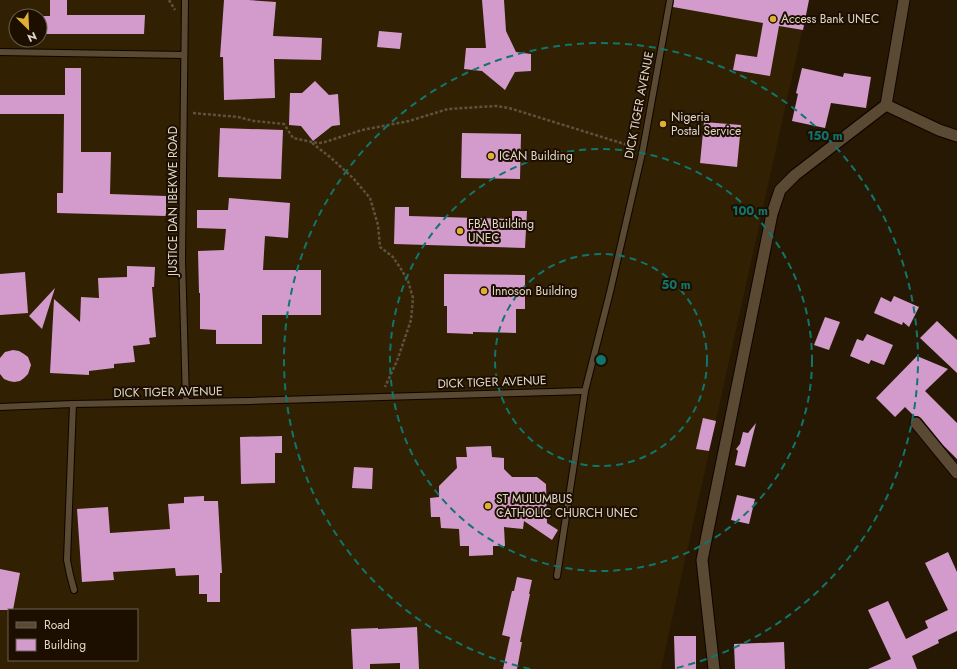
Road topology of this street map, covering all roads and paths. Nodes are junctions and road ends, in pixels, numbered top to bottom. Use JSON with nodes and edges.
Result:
{"nodes":[{"id":1,"x":185,"y":0,"type":"edge"},
{"id":2,"x":670,"y":0,"type":"edge"},
{"id":3,"x":904,"y":0,"type":"edge"},
{"id":4,"x":0,"y":52,"type":"edge"},
{"id":5,"x":184,"y":55,"type":"junction"},
{"id":6,"x":886,"y":104,"type":"junction"},
{"id":7,"x":184,"y":112,"type":"junction"},
{"id":8,"x":957,"y":136,"type":"edge"},
{"id":9,"x":312,"y":142,"type":"junction"},
{"id":10,"x":642,"y":149,"type":"junction"},
{"id":11,"x":585,"y":390,"type":"junction"},
{"id":12,"x":380,"y":397,"type":"junction"},
{"id":13,"x":186,"y":402,"type":"junction"},
{"id":14,"x":73,"y":404,"type":"junction"},
{"id":15,"x":0,"y":407,"type":"edge"},
{"id":16,"x":916,"y":423,"type":"dead end"},
{"id":17,"x":957,"y":473,"type":"edge"},
{"id":18,"x":557,"y":576,"type":"dead end"},
{"id":19,"x":74,"y":590,"type":"dead end"},
{"id":20,"x":714,"y":669,"type":"edge"}],
"edges":[{"from":1,"to":5,"type":"lane","name":"JUSTICE DAN IBEKWE ROAD"},
{"from":2,"to":10,"type":"lane","name":"DICK TIGER AVENUE"},
{"from":3,"to":6,"type":"street"},
{"from":4,"to":5,"type":"lane"},
{"from":5,"to":7,"type":"lane","name":"JUSTICE DAN IBEKWE ROAD"},
{"from":6,"to":8,"type":"street"},
{"from":6,"to":20,"type":"street"},
{"from":7,"to":9,"type":"path"},
{"from":7,"to":13,"type":"lane","name":"JUSTICE DAN IBEKWE ROAD"},
{"from":9,"to":10,"type":"path"},
{"from":9,"to":12,"type":"path"},
{"from":10,"to":11,"type":"lane","name":"DICK TIGER AVENUE"},
{"from":11,"to":12,"type":"lane","name":"DICK TIGER AVENUE"},
{"from":11,"to":18,"type":"lane"},
{"from":12,"to":13,"type":"lane","name":"DICK TIGER AVENUE"},
{"from":13,"to":14,"type":"lane","name":"DICK TIGER AVENUE"},
{"from":14,"to":15,"type":"lane","name":"DICK TIGER AVENUE"},
{"from":14,"to":19,"type":"lane"},
{"from":16,"to":17,"type":"street"}]}
